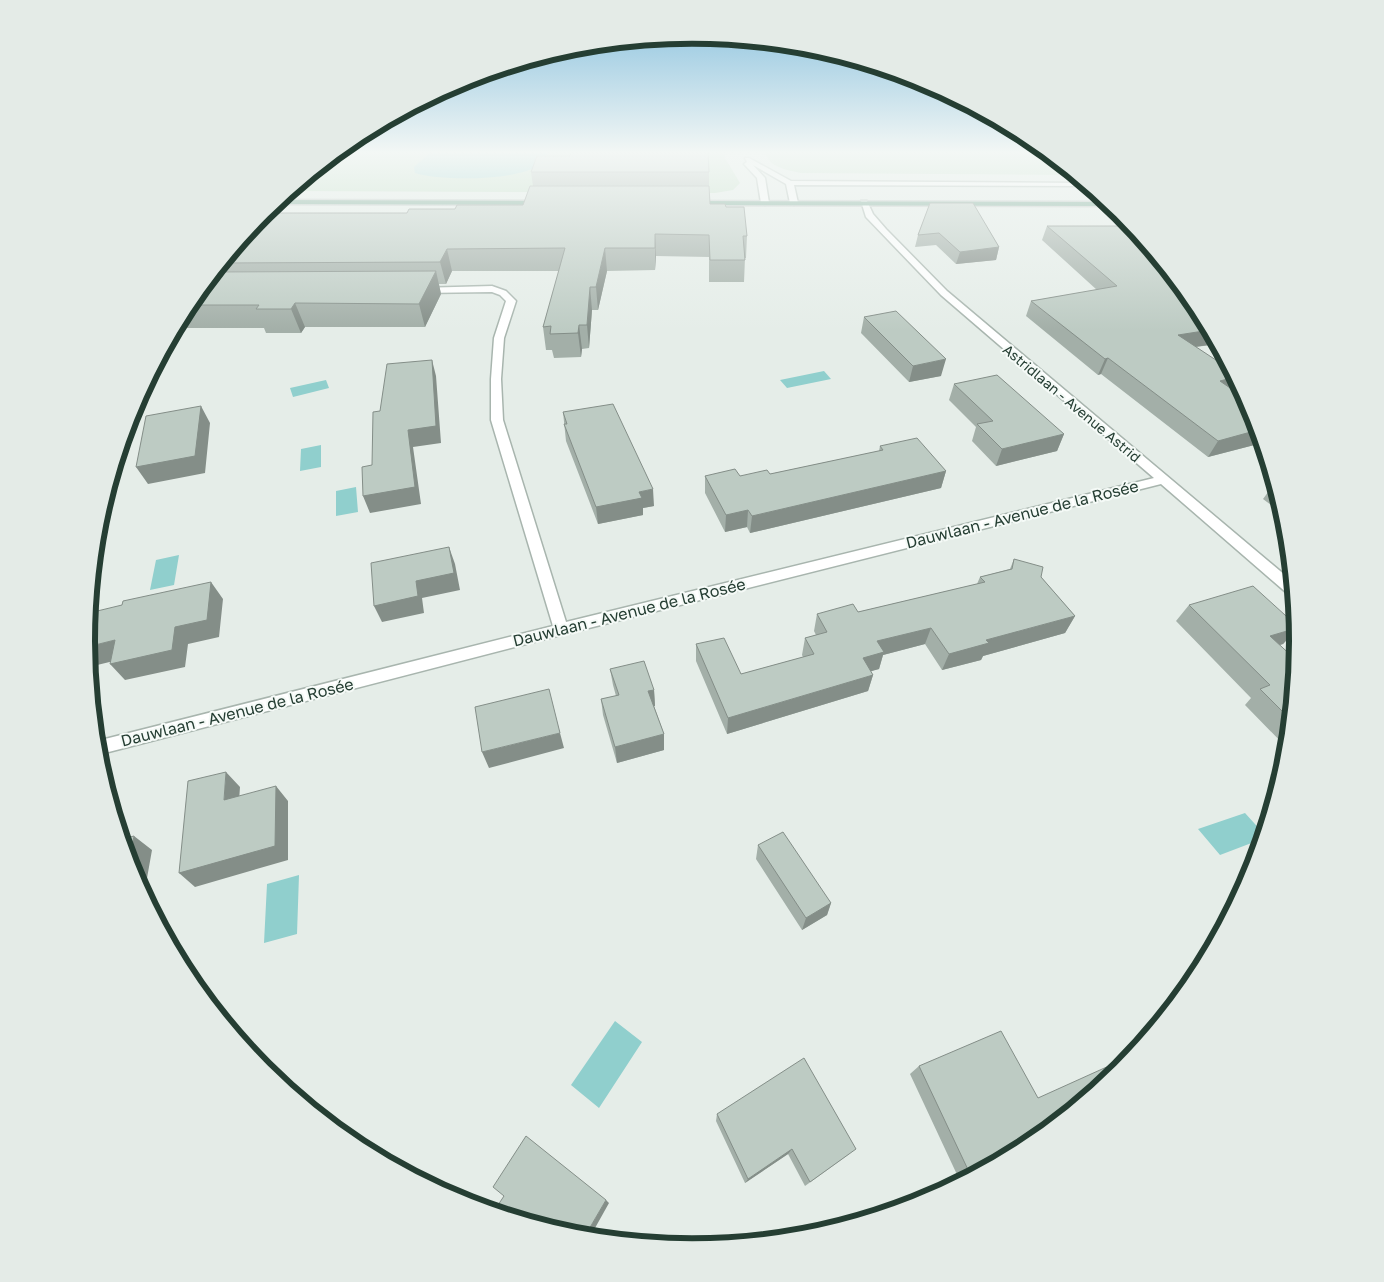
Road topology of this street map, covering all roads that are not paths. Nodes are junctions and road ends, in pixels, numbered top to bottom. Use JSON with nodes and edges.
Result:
{"nodes":[{"id":1,"x":868,"y":211,"type":"edge"},
{"id":2,"x":408,"y":290,"type":"edge"},
{"id":3,"x":1162,"y":480,"type":"junction"},
{"id":4,"x":1286,"y":584,"type":"edge"},
{"id":5,"x":560,"y":629,"type":"junction"},
{"id":6,"x":104,"y":746,"type":"edge"}],
"edges":[{"from":1,"to":3,"type":"street","name":"Astridlaan - Avenue Astrid"},
{"from":2,"to":5,"type":"street"},
{"from":3,"to":4,"type":"street","name":"Astridlaan - Avenue Astrid"},
{"from":3,"to":5,"type":"street","name":"Dauwlaan - Avenue de la Rosée"},
{"from":5,"to":6,"type":"street","name":"Dauwlaan - Avenue de la Rosée"}]}
